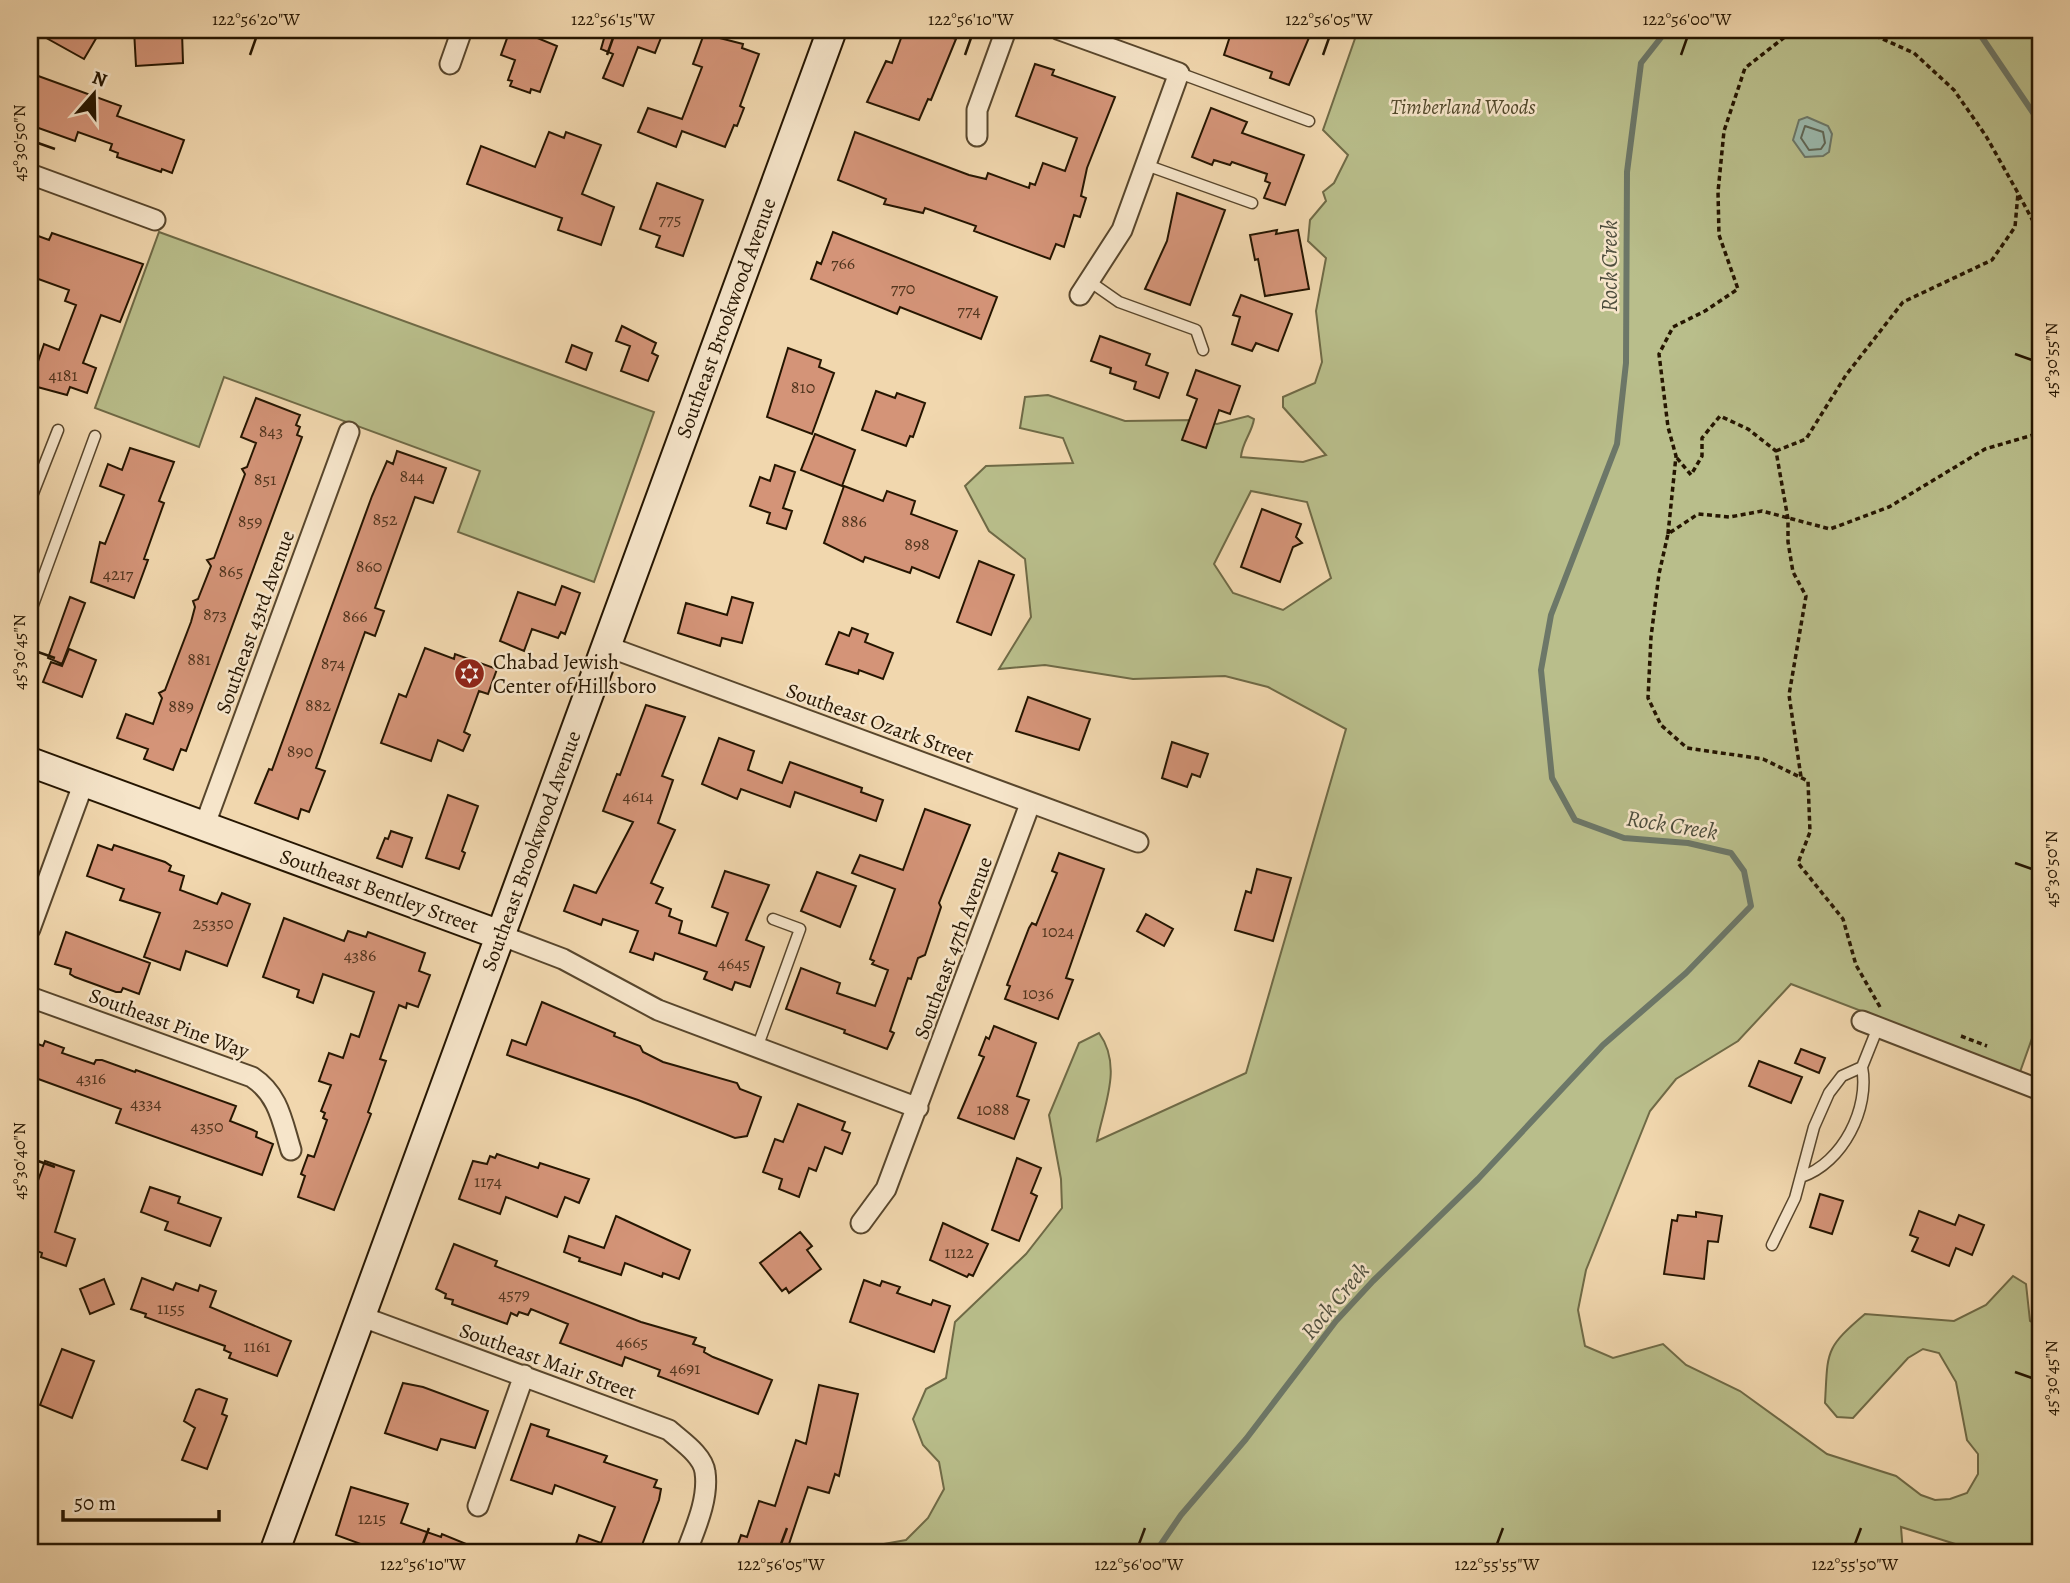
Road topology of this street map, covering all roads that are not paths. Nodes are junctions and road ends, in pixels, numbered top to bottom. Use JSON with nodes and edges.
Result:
{"nodes":[{"id":1,"x":462,"y":30,"type":"edge"},
{"id":2,"x":832,"y":30,"type":"edge"},
{"id":3,"x":1006,"y":30,"type":"edge"},
{"id":4,"x":1060,"y":30,"type":"edge"},
{"id":5,"x":450,"y":64,"type":"dead end"},
{"id":6,"x":1179,"y":73,"type":"junction"},
{"id":7,"x":1309,"y":121,"type":"dead end"},
{"id":8,"x":977,"y":135,"type":"dead end"},
{"id":9,"x":1146,"y":165,"type":"junction"},
{"id":10,"x":30,"y":174,"type":"edge"},
{"id":11,"x":1252,"y":203,"type":"dead end"},
{"id":12,"x":155,"y":220,"type":"dead end"},
{"id":13,"x":1085,"y":288,"type":"joint"},
{"id":14,"x":1203,"y":350,"type":"dead end"},
{"id":15,"x":58,"y":430,"type":"dead end"},
{"id":16,"x":349,"y":432,"type":"dead end"},
{"id":17,"x":94,"y":436,"type":"dead end"},
{"id":18,"x":30,"y":501,"type":"edge"},
{"id":19,"x":30,"y":613,"type":"edge"},
{"id":20,"x":606,"y":646,"type":"junction"},
{"id":21,"x":30,"y":762,"type":"edge"},
{"id":22,"x":84,"y":782,"type":"junction"},
{"id":23,"x":1030,"y":804,"type":"junction"},
{"id":24,"x":204,"y":827,"type":"junction"},
{"id":25,"x":1138,"y":842,"type":"dead end"},
{"id":26,"x":773,"y":919,"type":"dead end"},
{"id":27,"x":30,"y":929,"type":"edge"},
{"id":28,"x":500,"y":935,"type":"junction"},
{"id":29,"x":30,"y":997,"type":"edge"},
{"id":30,"x":1874,"y":1020,"type":"joint"},
{"id":31,"x":757,"y":1048,"type":"junction"},
{"id":32,"x":1862,"y":1067,"type":"junction"},
{"id":33,"x":2040,"y":1090,"type":"edge"},
{"id":34,"x":918,"y":1108,"type":"junction"},
{"id":35,"x":291,"y":1150,"type":"dead end"},
{"id":36,"x":1801,"y":1177,"type":"junction"},
{"id":37,"x":861,"y":1223,"type":"dead end"},
{"id":38,"x":1772,"y":1245,"type":"dead end"},
{"id":39,"x":360,"y":1316,"type":"junction"},
{"id":40,"x":524,"y":1375,"type":"junction"},
{"id":41,"x":478,"y":1506,"type":"dead end"},
{"id":42,"x":274,"y":1553,"type":"edge"},
{"id":43,"x":686,"y":1553,"type":"edge"}],
"edges":[{"from":1,"to":5,"type":"street"},
{"from":2,"to":20,"type":"main road","name":"Southeast Brookwood Avenue"},
{"from":3,"to":8,"type":"street"},
{"from":4,"to":6,"type":"street"},
{"from":6,"to":7,"type":"lane"},
{"from":6,"to":9,"type":"street"},
{"from":9,"to":11,"type":"lane"},
{"from":9,"to":13,"type":"street"},
{"from":10,"to":12,"type":"street"},
{"from":13,"to":14,"type":"lane"},
{"from":15,"to":18,"type":"lane"},
{"from":16,"to":24,"type":"street","name":"Southeast 43rd Avenue"},
{"from":17,"to":19,"type":"lane"},
{"from":20,"to":23,"type":"street","name":"Southeast Ozark Street"},
{"from":20,"to":28,"type":"main road","name":"Southeast Brookwood Avenue"},
{"from":21,"to":22,"type":"main road","name":"Southeast Bentley Street"},
{"from":22,"to":24,"type":"main road","name":"Southeast Bentley Street"},
{"from":22,"to":27,"type":"street"},
{"from":23,"to":25,"type":"street","name":"Southeast Ozark Street"},
{"from":23,"to":34,"type":"street","name":"Southeast 47th Avenue"},
{"from":24,"to":28,"type":"main road","name":"Southeast Bentley Street"},
{"from":26,"to":31,"type":"lane"},
{"from":28,"to":31,"type":"street","name":"Southeast Bentley Street"},
{"from":28,"to":39,"type":"main road","name":"Southeast Brookwood Avenue"},
{"from":29,"to":35,"type":"street","name":"Southeast Pine Way"},
{"from":30,"to":32,"type":"lane"},
{"from":30,"to":33,"type":"street"},
{"from":31,"to":34,"type":"street","name":"Southeast Bentley Street"},
{"from":32,"to":36,"type":"lane"},
{"from":32,"to":36,"type":"lane"},
{"from":34,"to":37,"type":"street","name":"Southeast 47th Avenue"},
{"from":36,"to":38,"type":"lane"},
{"from":39,"to":40,"type":"street","name":"Southeast Mair Street"},
{"from":39,"to":42,"type":"main road","name":"Southeast Brookwood Avenue"},
{"from":40,"to":41,"type":"street"},
{"from":40,"to":43,"type":"street","name":"Southeast Mair Street"}]}
